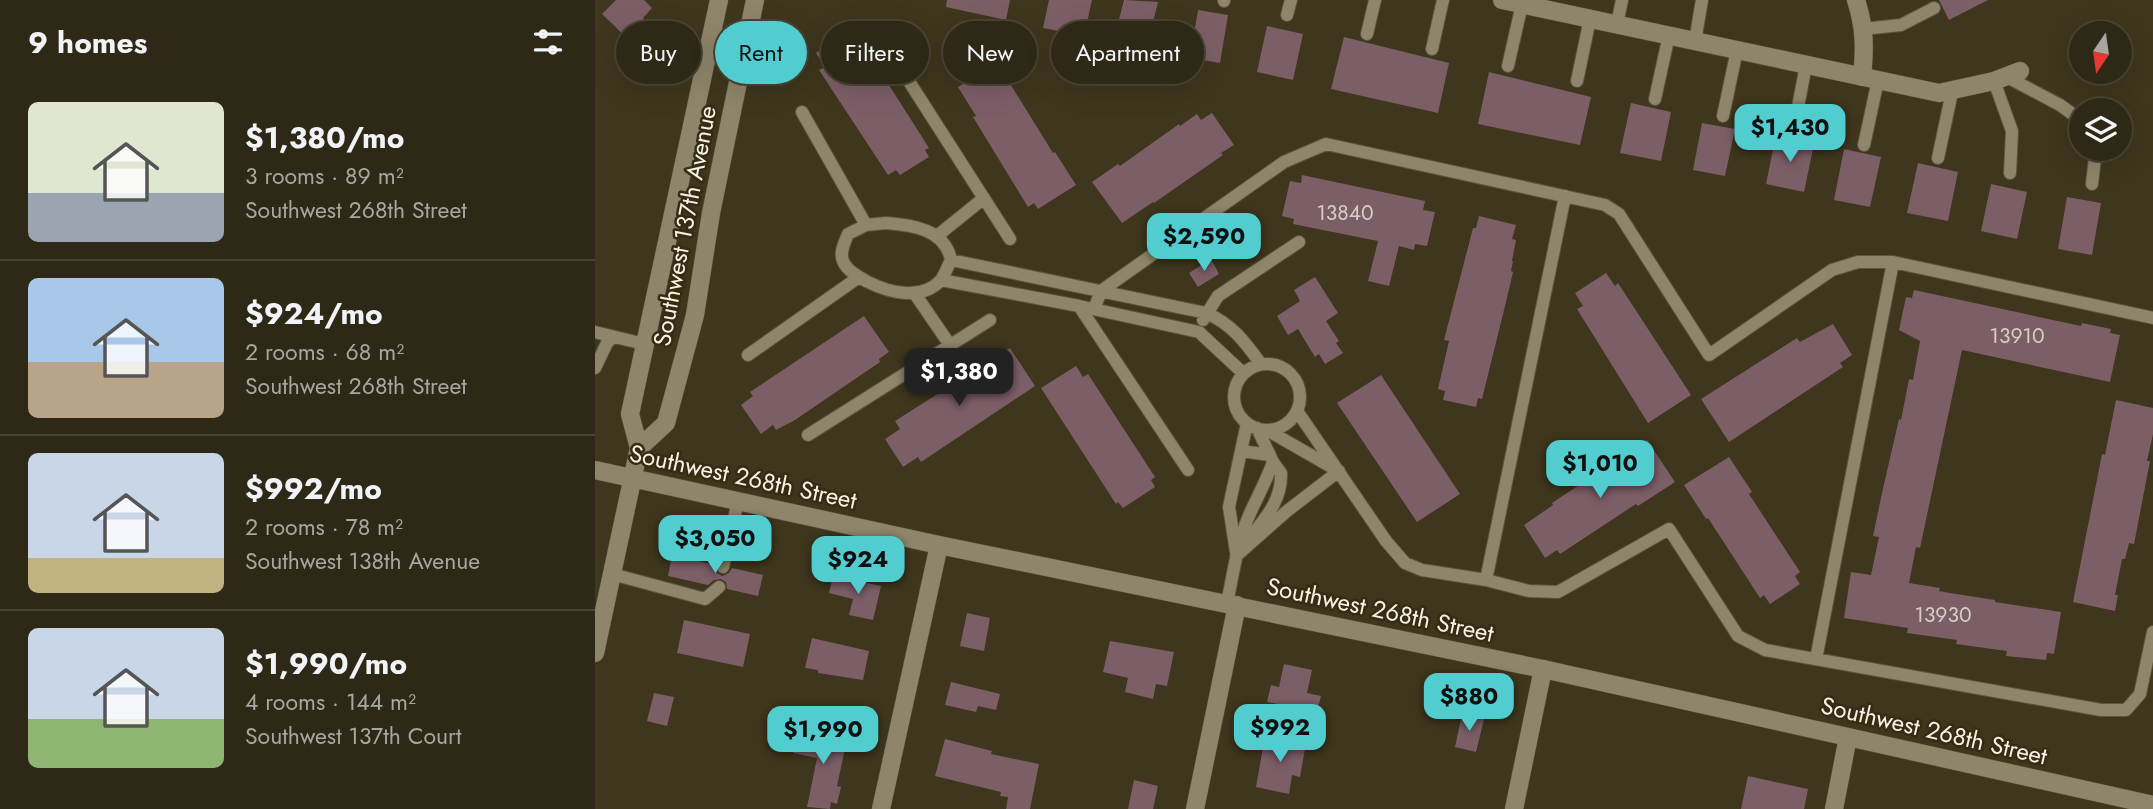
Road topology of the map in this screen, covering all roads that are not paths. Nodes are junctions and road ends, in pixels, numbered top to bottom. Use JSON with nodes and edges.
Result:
{"nodes":[{"id":1,"x":719,"y":0,"type":"edge"},
{"id":2,"x":755,"y":0,"type":"edge"},
{"id":3,"x":1291,"y":0,"type":"edge"},
{"id":4,"x":1375,"y":0,"type":"edge"},
{"id":5,"x":1443,"y":0,"type":"edge"},
{"id":6,"x":1502,"y":0,"type":"edge"},
{"id":7,"x":1622,"y":0,"type":"edge"},
{"id":8,"x":1702,"y":0,"type":"edge"},
{"id":9,"x":1856,"y":0,"type":"edge"},
{"id":10,"x":1522,"y":4,"type":"junction"},
{"id":11,"x":1557,"y":6,"type":"edge"},
{"id":12,"x":1934,"y":8,"type":"dead end"},
{"id":13,"x":1287,"y":15,"type":"dead end"},
{"id":14,"x":1590,"y":19,"type":"junction"},
{"id":15,"x":1617,"y":24,"type":"junction"},
{"id":16,"x":1863,"y":29,"type":"junction"},
{"id":17,"x":1367,"y":34,"type":"dead end"},
{"id":18,"x":1669,"y":35,"type":"junction"},
{"id":19,"x":1695,"y":41,"type":"junction"},
{"id":20,"x":1432,"y":49,"type":"dead end"},
{"id":21,"x":1737,"y":50,"type":"junction"},
{"id":22,"x":1807,"y":65,"type":"junction"},
{"id":23,"x":1508,"y":66,"type":"dead end"},
{"id":24,"x":2007,"y":76,"type":"junction"},
{"id":25,"x":1870,"y":78,"type":"junction"},
{"id":26,"x":1577,"y":81,"type":"dead end"},
{"id":27,"x":911,"y":84,"type":"edge"},
{"id":28,"x":1952,"y":92,"type":"junction"},
{"id":29,"x":1655,"y":99,"type":"dead end"},
{"id":30,"x":2069,"y":111,"type":"edge"},
{"id":31,"x":802,"y":112,"type":"dead end"},
{"id":32,"x":1723,"y":116,"type":"dead end"},
{"id":33,"x":1794,"y":128,"type":"dead end"},
{"id":34,"x":1864,"y":145,"type":"dead end"},
{"id":35,"x":1938,"y":158,"type":"dead end"},
{"id":36,"x":2095,"y":161,"type":"edge"},
{"id":37,"x":2010,"y":173,"type":"dead end"},
{"id":38,"x":2092,"y":184,"type":"dead end"},
{"id":39,"x":1565,"y":196,"type":"junction"},
{"id":40,"x":984,"y":198,"type":"junction"},
{"id":41,"x":866,"y":225,"type":"junction"},
{"id":42,"x":937,"y":236,"type":"junction"},
{"id":43,"x":1010,"y":239,"type":"dead end"},
{"id":44,"x":1299,"y":242,"type":"dead end"},
{"id":45,"x":951,"y":260,"type":"junction"},
{"id":46,"x":1893,"y":262,"type":"junction"},
{"id":47,"x":859,"y":277,"type":"junction"},
{"id":48,"x":941,"y":280,"type":"junction"},
{"id":49,"x":1101,"y":291,"type":"junction"},
{"id":50,"x":915,"y":294,"type":"junction"},
{"id":51,"x":1079,"y":306,"type":"junction"},
{"id":52,"x":1094,"y":309,"type":"junction"},
{"id":53,"x":1206,"y":313,"type":"junction"},
{"id":54,"x":2153,"y":318,"type":"edge"},
{"id":55,"x":990,"y":320,"type":"dead end"},
{"id":56,"x":595,"y":332,"type":"edge"},
{"id":57,"x":1199,"y":332,"type":"junction"},
{"id":58,"x":613,"y":337,"type":"junction"},
{"id":59,"x":644,"y":344,"type":"junction"},
{"id":60,"x":950,"y":345,"type":"junction"},
{"id":61,"x":748,"y":355,"type":"dead end"},
{"id":62,"x":1261,"y":364,"type":"junction"},
{"id":63,"x":595,"y":368,"type":"edge"},
{"id":64,"x":1243,"y":373,"type":"junction"},
{"id":65,"x":1297,"y":411,"type":"junction"},
{"id":66,"x":1257,"y":427,"type":"junction"},
{"id":67,"x":808,"y":435,"type":"dead end"},
{"id":68,"x":639,"y":448,"type":"junction"},
{"id":69,"x":1241,"y":451,"type":"junction"},
{"id":70,"x":1271,"y":459,"type":"junction"},
{"id":71,"x":595,"y":470,"type":"edge"},
{"id":72,"x":1188,"y":470,"type":"dead end"},
{"id":73,"x":1339,"y":471,"type":"junction"},
{"id":74,"x":633,"y":479,"type":"junction"},
{"id":75,"x":738,"y":501,"type":"junction"},
{"id":76,"x":939,"y":545,"type":"junction"},
{"id":77,"x":1236,"y":556,"type":"junction"},
{"id":78,"x":723,"y":567,"type":"dead end"},
{"id":79,"x":612,"y":574,"type":"junction"},
{"id":80,"x":1486,"y":580,"type":"junction"},
{"id":81,"x":719,"y":587,"type":"dead end"},
{"id":82,"x":1232,"y":604,"type":"junction"},
{"id":83,"x":2153,"y":632,"type":"edge"},
{"id":84,"x":595,"y":653,"type":"edge"},
{"id":85,"x":1816,"y":659,"type":"junction"},
{"id":86,"x":1543,"y":669,"type":"junction"},
{"id":87,"x":1848,"y":737,"type":"junction"},
{"id":88,"x":2153,"y":805,"type":"edge"},
{"id":89,"x":881,"y":809,"type":"edge"},
{"id":90,"x":1195,"y":809,"type":"edge"},
{"id":91,"x":1514,"y":809,"type":"edge"},
{"id":92,"x":1834,"y":809,"type":"edge"}],
"edges":[{"from":1,"to":59,"type":"main road","name":"Southwest 137th Avenue"},
{"from":2,"to":68,"type":"main road","name":"Southwest 137th Avenue"},
{"from":3,"to":13,"type":"lane"},
{"from":4,"to":17,"type":"lane"},
{"from":5,"to":20,"type":"lane"},
{"from":6,"to":10,"type":"main road"},
{"from":7,"to":15,"type":"lane"},
{"from":8,"to":19,"type":"lane"},
{"from":9,"to":16,"type":"main road"},
{"from":10,"to":11,"type":"main road"},
{"from":10,"to":23,"type":"lane"},
{"from":11,"to":14,"type":"main road"},
{"from":12,"to":16,"type":"lane"},
{"from":14,"to":15,"type":"main road"},
{"from":14,"to":26,"type":"lane"},
{"from":15,"to":18,"type":"main road"},
{"from":16,"to":25,"type":"main road"},
{"from":18,"to":19,"type":"main road"},
{"from":18,"to":29,"type":"lane"},
{"from":19,"to":21,"type":"main road"},
{"from":21,"to":22,"type":"main road"},
{"from":21,"to":32,"type":"lane"},
{"from":22,"to":25,"type":"main road"},
{"from":22,"to":33,"type":"lane"},
{"from":24,"to":28,"type":"main road"},
{"from":24,"to":30,"type":"lane"},
{"from":24,"to":37,"type":"lane"},
{"from":25,"to":28,"type":"main road"},
{"from":25,"to":34,"type":"lane"},
{"from":27,"to":40,"type":"lane"},
{"from":28,"to":35,"type":"lane"},
{"from":31,"to":41,"type":"lane"},
{"from":36,"to":38,"type":"lane"},
{"from":39,"to":46,"type":"lane"},
{"from":39,"to":49,"type":"lane"},
{"from":39,"to":80,"type":"lane"},
{"from":40,"to":42,"type":"lane"},
{"from":40,"to":43,"type":"lane"},
{"from":41,"to":42,"type":"lane"},
{"from":41,"to":47,"type":"lane"},
{"from":42,"to":45,"type":"lane"},
{"from":44,"to":53,"type":"lane"},
{"from":45,"to":48,"type":"lane"},
{"from":45,"to":49,"type":"lane"},
{"from":46,"to":54,"type":"lane"},
{"from":46,"to":85,"type":"lane"},
{"from":47,"to":50,"type":"lane"},
{"from":47,"to":61,"type":"lane"},
{"from":48,"to":50,"type":"lane"},
{"from":48,"to":51,"type":"lane"},
{"from":49,"to":52,"type":"lane"},
{"from":49,"to":53,"type":"lane"},
{"from":50,"to":60,"type":"lane"},
{"from":51,"to":52,"type":"lane"},
{"from":51,"to":72,"type":"lane"},
{"from":52,"to":57,"type":"lane"},
{"from":53,"to":57,"type":"lane"},
{"from":53,"to":62,"type":"lane"},
{"from":55,"to":60,"type":"lane"},
{"from":56,"to":58,"type":"lane"},
{"from":57,"to":64,"type":"lane"},
{"from":58,"to":59,"type":"lane"},
{"from":58,"to":63,"type":"lane"},
{"from":59,"to":68,"type":"main road","name":"Southwest 137th Avenue"},
{"from":60,"to":67,"type":"lane"},
{"from":62,"to":64,"type":"lane"},
{"from":62,"to":65,"type":"lane"},
{"from":64,"to":66,"type":"lane"},
{"from":65,"to":66,"type":"lane"},
{"from":65,"to":73,"type":"lane"},
{"from":66,"to":69,"type":"lane"},
{"from":66,"to":70,"type":"lane"},
{"from":66,"to":73,"type":"lane"},
{"from":68,"to":74,"type":"main road","name":"Southwest 137th Avenue"},
{"from":69,"to":70,"type":"lane"},
{"from":69,"to":77,"type":"lane"},
{"from":70,"to":77,"type":"lane"},
{"from":71,"to":74,"type":"main road","name":"Southwest 268th Street"},
{"from":73,"to":77,"type":"lane"},
{"from":73,"to":80,"type":"lane"},
{"from":74,"to":75,"type":"main road","name":"Southwest 268th Street"},
{"from":74,"to":79,"type":"main road","name":"Southwest 137th Avenue"},
{"from":75,"to":76,"type":"main road","name":"Southwest 268th Street"},
{"from":75,"to":78,"type":"lane"},
{"from":76,"to":82,"type":"main road","name":"Southwest 268th Street"},
{"from":76,"to":89,"type":"main road"},
{"from":77,"to":82,"type":"lane"},
{"from":79,"to":81,"type":"lane"},
{"from":79,"to":84,"type":"main road","name":"Southwest 137th Avenue"},
{"from":80,"to":85,"type":"lane"},
{"from":82,"to":86,"type":"main road","name":"Southwest 268th Street"},
{"from":82,"to":90,"type":"main road"},
{"from":83,"to":85,"type":"lane"},
{"from":86,"to":87,"type":"main road","name":"Southwest 268th Street"},
{"from":86,"to":91,"type":"main road"},
{"from":87,"to":88,"type":"main road","name":"Southwest 268th Street"},
{"from":87,"to":92,"type":"main road"}]}
